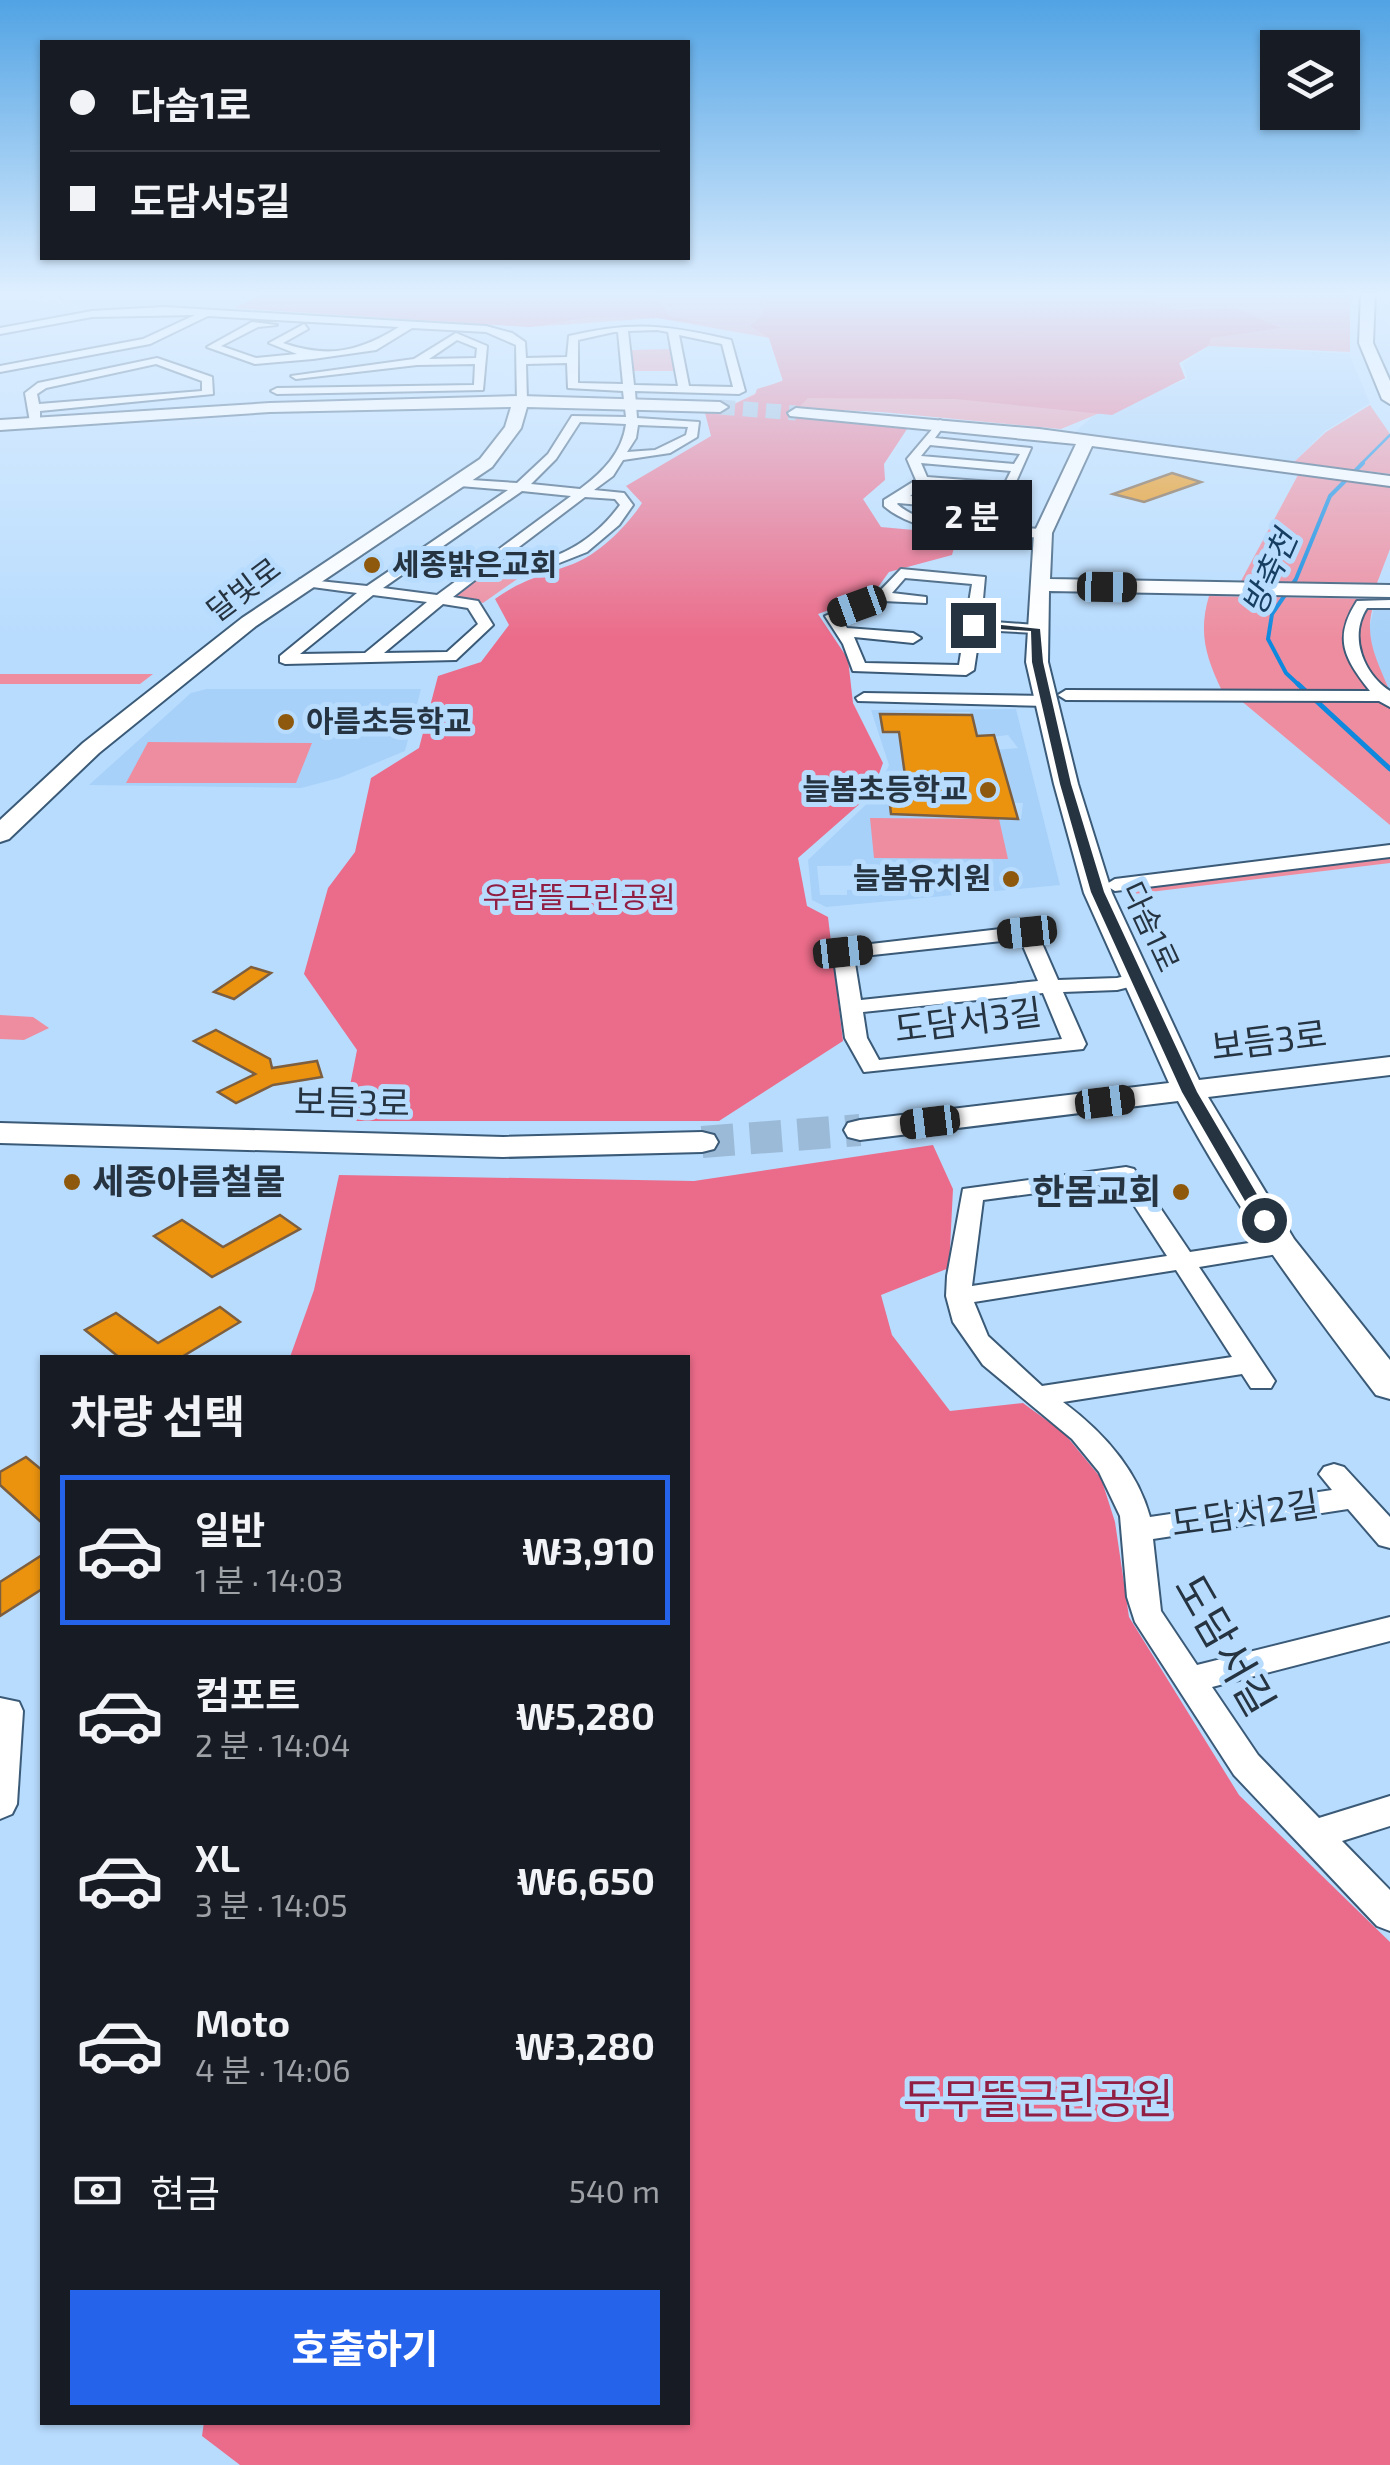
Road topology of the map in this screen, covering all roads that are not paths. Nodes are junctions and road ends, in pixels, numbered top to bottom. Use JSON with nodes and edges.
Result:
{"nodes":[{"id":1,"x":34,"y":408,"type":"edge"},
{"id":2,"x":68,"y":408,"type":"edge"},
{"id":3,"x":135,"y":408,"type":"edge"},
{"id":4,"x":518,"y":408,"type":"edge"},
{"id":5,"x":611,"y":408,"type":"edge"},
{"id":6,"x":629,"y":408,"type":"edge"},
{"id":7,"x":645,"y":408,"type":"edge"},
{"id":8,"x":796,"y":413,"type":"tunnel mouth"},
{"id":9,"x":35,"y":415,"type":"junction"},
{"id":10,"x":940,"y":423,"type":"junction"},
{"id":11,"x":0,"y":425,"type":"edge"},
{"id":12,"x":1086,"y":440,"type":"junction"},
{"id":13,"x":926,"y":441,"type":"junction"},
{"id":14,"x":620,"y":456,"type":"junction"},
{"id":15,"x":913,"y":459,"type":"junction"},
{"id":16,"x":1016,"y":468,"type":"junction"},
{"id":17,"x":922,"y":480,"type":"junction"},
{"id":18,"x":460,"y":482,"type":"junction"},
{"id":19,"x":1390,"y":482,"type":"edge"},
{"id":20,"x":523,"y":486,"type":"junction"},
{"id":21,"x":1006,"y":487,"type":"junction"},
{"id":22,"x":586,"y":493,"type":"junction"},
{"id":23,"x":896,"y":498,"type":"junction"},
{"id":24,"x":995,"y":508,"type":"junction"},
{"id":25,"x":988,"y":529,"type":"junction"},
{"id":26,"x":1043,"y":534,"type":"junction"},
{"id":27,"x":480,"y":569,"type":"junction"},
{"id":28,"x":305,"y":582,"type":"junction"},
{"id":29,"x":1040,"y":585,"type":"junction"},
{"id":30,"x":371,"y":590,"type":"junction"},
{"id":31,"x":1386,"y":595,"type":"edge"},
{"id":32,"x":882,"y":597,"type":"junction"},
{"id":33,"x":439,"y":600,"type":"junction"},
{"id":34,"x":921,"y":600,"type":"dead end"},
{"id":35,"x":973,"y":625,"type":"junction"},
{"id":36,"x":1036,"y":629,"type":"junction"},
{"id":37,"x":844,"y":632,"type":"junction"},
{"id":38,"x":913,"y":638,"type":"dead end"},
{"id":39,"x":369,"y":658,"type":"junction"},
{"id":40,"x":864,"y":698,"type":"dead end"},
{"id":41,"x":1056,"y":698,"type":"junction"},
{"id":42,"x":1387,"y":698,"type":"edge"},
{"id":43,"x":0,"y":834,"type":"edge"},
{"id":44,"x":1390,"y":851,"type":"edge"},
{"id":45,"x":1116,"y":885,"type":"dead end"},
{"id":46,"x":1138,"y":979,"type":"junction"},
{"id":47,"x":1052,"y":986,"type":"junction"},
{"id":48,"x":851,"y":1007,"type":"junction"},
{"id":49,"x":1390,"y":1066,"type":"edge"},
{"id":50,"x":1189,"y":1092,"type":"junction"},
{"id":51,"x":860,"y":1130,"type":"tunnel mouth"},
{"id":52,"x":0,"y":1133,"type":"edge"},
{"id":53,"x":702,"y":1142,"type":"tunnel mouth"},
{"id":54,"x":1281,"y":1246,"type":"junction"},
{"id":55,"x":1181,"y":1262,"type":"junction"},
{"id":56,"x":960,"y":1296,"type":"junction"},
{"id":57,"x":1390,"y":1386,"type":"edge"},
{"id":58,"x":1038,"y":1396,"type":"junction"},
{"id":59,"x":1334,"y":1474,"type":"dead end"},
{"id":60,"x":1354,"y":1498,"type":"junction"},
{"id":61,"x":1136,"y":1530,"type":"junction"},
{"id":62,"x":1390,"y":1537,"type":"edge"},
{"id":63,"x":1390,"y":1629,"type":"edge"},
{"id":64,"x":1191,"y":1679,"type":"junction"},
{"id":65,"x":0,"y":1711,"type":"edge"},
{"id":66,"x":0,"y":1804,"type":"edge"},
{"id":67,"x":1390,"y":1811,"type":"edge"},
{"id":68,"x":1312,"y":1835,"type":"junction"},
{"id":69,"x":1390,"y":1915,"type":"edge"}],
"edges":[{"from":1,"to":9,"type":"street"},
{"from":2,"to":9,"type":"street"},
{"from":3,"to":9,"type":"street"},
{"from":4,"to":18,"type":"street","name":"달빛로"},
{"from":5,"to":20,"type":"street"},
{"from":6,"to":14,"type":"street"},
{"from":7,"to":14,"type":"street"},
{"from":8,"to":10,"type":"street"},
{"from":9,"to":11,"type":"street"},
{"from":10,"to":12,"type":"street"},
{"from":10,"to":13,"type":"street"},
{"from":12,"to":19,"type":"street"},
{"from":12,"to":26,"type":"street","name":"다솜1로"},
{"from":13,"to":15,"type":"street"},
{"from":13,"to":16,"type":"street"},
{"from":14,"to":22,"type":"street"},
{"from":15,"to":16,"type":"street"},
{"from":15,"to":17,"type":"street"},
{"from":16,"to":21,"type":"street"},
{"from":17,"to":21,"type":"street"},
{"from":17,"to":23,"type":"street"},
{"from":18,"to":20,"type":"street"},
{"from":18,"to":28,"type":"street","name":"달빛로"},
{"from":20,"to":22,"type":"street"},
{"from":20,"to":30,"type":"street"},
{"from":21,"to":24,"type":"street"},
{"from":22,"to":27,"type":"street"},
{"from":22,"to":27,"type":"street"},
{"from":23,"to":24,"type":"street"},
{"from":23,"to":25,"type":"street"},
{"from":24,"to":25,"type":"street"},
{"from":25,"to":26,"type":"street"},
{"from":26,"to":29,"type":"street","name":"다솜1로"},
{"from":27,"to":33,"type":"street"},
{"from":28,"to":30,"type":"street"},
{"from":28,"to":43,"type":"street","name":"달빛로"},
{"from":29,"to":31,"type":"street"},
{"from":29,"to":36,"type":"street","name":"다솜1로"},
{"from":30,"to":33,"type":"street"},
{"from":30,"to":39,"type":"street"},
{"from":31,"to":42,"type":"street"},
{"from":32,"to":34,"type":"street"},
{"from":32,"to":35,"type":"street"},
{"from":32,"to":37,"type":"street"},
{"from":33,"to":39,"type":"street"},
{"from":33,"to":39,"type":"street"},
{"from":35,"to":36,"type":"street"},
{"from":35,"to":37,"type":"street"},
{"from":36,"to":41,"type":"street","name":"다솜1로"},
{"from":37,"to":38,"type":"street"},
{"from":40,"to":41,"type":"street"},
{"from":41,"to":42,"type":"street"},
{"from":41,"to":46,"type":"street","name":"다솜1로"},
{"from":44,"to":45,"type":"street"},
{"from":46,"to":47,"type":"street","name":"도담서3길"},
{"from":46,"to":50,"type":"street","name":"다솜1로"},
{"from":47,"to":48,"type":"street","name":"도담서3길"},
{"from":47,"to":48,"type":"street","name":"도담서3길"},
{"from":47,"to":48,"type":"street","name":"도담서3길"},
{"from":49,"to":50,"type":"street","name":"보듬3로"},
{"from":50,"to":51,"type":"street","name":"보듬3로"},
{"from":50,"to":54,"type":"street","name":"다솜1로"},
{"from":52,"to":53,"type":"street","name":"보듬3로"},
{"from":54,"to":55,"type":"street"},
{"from":54,"to":57,"type":"street","name":"다솜1로"},
{"from":55,"to":56,"type":"street"},
{"from":55,"to":56,"type":"street","name":"도담서길"},
{"from":55,"to":58,"type":"street","name":"도담서길"},
{"from":56,"to":58,"type":"street","name":"도담서길"},
{"from":58,"to":61,"type":"street","name":"도담서길"},
{"from":59,"to":60,"type":"street","name":"도담서2길"},
{"from":60,"to":61,"type":"street","name":"도담서2길"},
{"from":60,"to":62,"type":"street","name":"도담서2길"},
{"from":61,"to":64,"type":"street","name":"도담서길"},
{"from":63,"to":64,"type":"street"},
{"from":64,"to":68,"type":"street","name":"도담서길"},
{"from":65,"to":66,"type":"street"},
{"from":67,"to":68,"type":"street"},
{"from":68,"to":69,"type":"street","name":"도담서길"}]}
